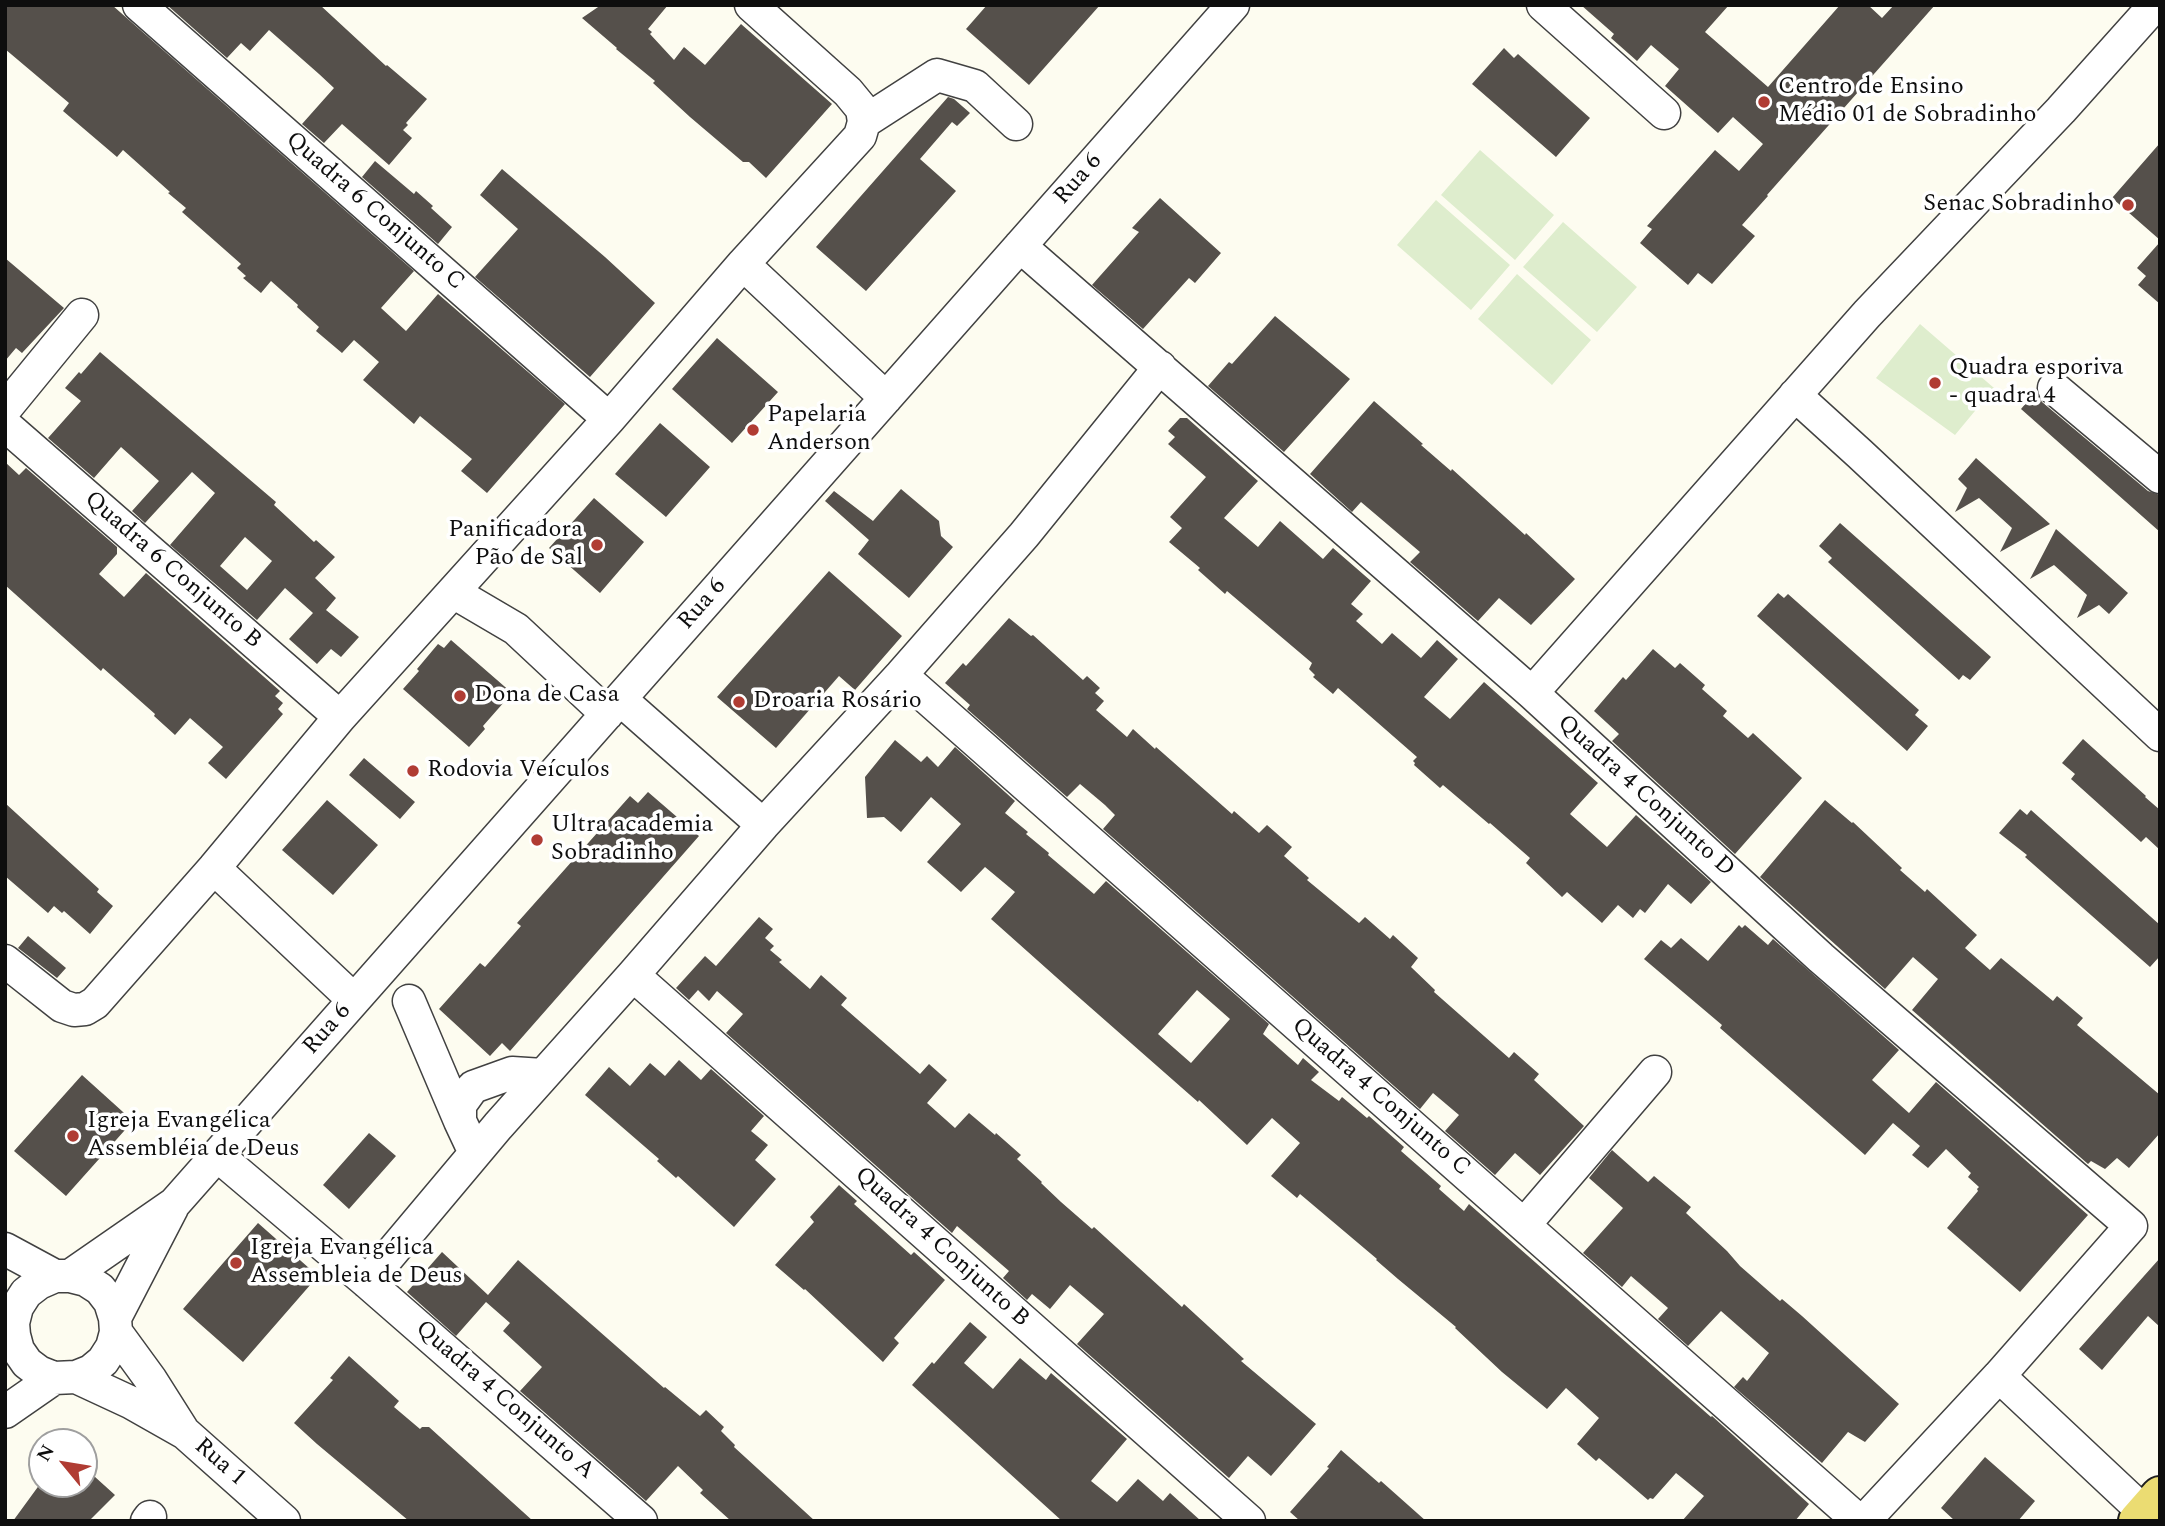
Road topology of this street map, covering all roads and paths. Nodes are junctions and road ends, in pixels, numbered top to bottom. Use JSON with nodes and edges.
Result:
{"nodes":[{"id":1,"x":139,"y":5,"type":"edge"},
{"id":2,"x":751,"y":5,"type":"edge"},
{"id":3,"x":1233,"y":5,"type":"edge"},
{"id":4,"x":1544,"y":5,"type":"edge"},
{"id":5,"x":2153,"y":6,"type":"edge"},
{"id":6,"x":1664,"y":113,"type":"dead end"},
{"id":7,"x":864,"y":122,"type":"junction"},
{"id":8,"x":1016,"y":124,"type":"dead end"},
{"id":9,"x":1020,"y":246,"type":"junction"},
{"id":10,"x":743,"y":264,"type":"junction"},
{"id":11,"x":82,"y":315,"type":"dead end"},
{"id":12,"x":1160,"y":367,"type":"junction"},
{"id":13,"x":2054,"y":388,"type":"dead end"},
{"id":14,"x":1795,"y":395,"type":"junction"},
{"id":15,"x":886,"y":398,"type":"junction"},
{"id":16,"x":5,"y":409,"type":"edge"},
{"id":17,"x":609,"y":419,"type":"junction"},
{"id":18,"x":5,"y":425,"type":"edge"},
{"id":19,"x":2160,"y":477,"type":"edge"},
{"id":20,"x":453,"y":592,"type":"junction"},
{"id":21,"x":901,"y":675,"type":"junction"},
{"id":22,"x":1532,"y":693,"type":"junction"},
{"id":23,"x":614,"y":706,"type":"junction"},
{"id":24,"x":340,"y":717,"type":"junction"},
{"id":25,"x":2160,"y":735,"type":"edge"},
{"id":26,"x":763,"y":825,"type":"junction"},
{"id":27,"x":214,"y":868,"type":"junction"},
{"id":28,"x":5,"y":961,"type":"edge"},
{"id":29,"x":633,"y":975,"type":"junction"},
{"id":30,"x":354,"y":1000,"type":"junction"},
{"id":31,"x":409,"y":1001,"type":"dead end"},
{"id":32,"x":1654,"y":1072,"type":"dead end"},
{"id":33,"x":543,"y":1075,"type":"junction"},
{"id":34,"x":460,"y":1121,"type":"junction"},
{"id":35,"x":475,"y":1153,"type":"junction"},
{"id":36,"x":217,"y":1155,"type":"junction"},
{"id":37,"x":174,"y":1204,"type":"junction"},
{"id":38,"x":1524,"y":1225,"type":"junction"},
{"id":39,"x":5,"y":1249,"type":"edge"},
{"id":40,"x":62,"y":1276,"type":"junction"},
{"id":41,"x":367,"y":1282,"type":"junction"},
{"id":42,"x":116,"y":1325,"type":"junction"},
{"id":43,"x":9,"y":1330,"type":"edge"},
{"id":44,"x":1999,"y":1376,"type":"junction"},
{"id":45,"x":65,"y":1378,"type":"junction"},
{"id":46,"x":5,"y":1412,"type":"edge"},
{"id":47,"x":185,"y":1433,"type":"junction"},
{"id":48,"x":2148,"y":1510,"type":"edge"},
{"id":49,"x":284,"y":1521,"type":"edge"},
{"id":50,"x":641,"y":1521,"type":"edge"},
{"id":51,"x":1249,"y":1521,"type":"edge"},
{"id":52,"x":1862,"y":1521,"type":"edge"}],
"edges":[{"from":1,"to":17,"type":"street","name":"Quadra 6 Conjunto C"},
{"from":2,"to":7,"type":"street"},
{"from":3,"to":9,"type":"street","name":"Rua 6"},
{"from":4,"to":6,"type":"street"},
{"from":5,"to":14,"type":"street"},
{"from":7,"to":8,"type":"street"},
{"from":7,"to":10,"type":"street"},
{"from":9,"to":12,"type":"street","name":"Quadra 4 Conjunto D"},
{"from":9,"to":15,"type":"street","name":"Rua 6"},
{"from":10,"to":15,"type":"street"},
{"from":10,"to":17,"type":"street"},
{"from":11,"to":16,"type":"street"},
{"from":12,"to":21,"type":"street"},
{"from":12,"to":22,"type":"street","name":"Quadra 4 Conjunto D"},
{"from":13,"to":19,"type":"street"},
{"from":14,"to":22,"type":"street"},
{"from":14,"to":25,"type":"street"},
{"from":15,"to":23,"type":"street","name":"Rua 6"},
{"from":17,"to":20,"type":"street"},
{"from":18,"to":24,"type":"street","name":"Quadra 6 Conjunto B"},
{"from":20,"to":23,"type":"street"},
{"from":20,"to":24,"type":"street"},
{"from":21,"to":26,"type":"street"},
{"from":21,"to":38,"type":"street","name":"Quadra 4 Conjunto C"},
{"from":22,"to":44,"type":"street","name":"Quadra 4 Conjunto D"},
{"from":23,"to":26,"type":"street"},
{"from":23,"to":30,"type":"street","name":"Rua 6"},
{"from":24,"to":27,"type":"street"},
{"from":26,"to":29,"type":"street"},
{"from":27,"to":28,"type":"street"},
{"from":27,"to":30,"type":"street"},
{"from":29,"to":33,"type":"street"},
{"from":29,"to":51,"type":"street","name":"Quadra 4 Conjunto B"},
{"from":30,"to":36,"type":"street","name":"Rua 6"},
{"from":31,"to":34,"type":"street"},
{"from":32,"to":38,"type":"street"},
{"from":33,"to":34,"type":"street"},
{"from":33,"to":35,"type":"street"},
{"from":34,"to":35,"type":"street"},
{"from":35,"to":41,"type":"street"},
{"from":36,"to":37,"type":"street","name":"Rua 6"},
{"from":36,"to":41,"type":"street","name":"Quadra 4 Conjunto A"},
{"from":37,"to":40,"type":"street","name":"Rua 6"},
{"from":37,"to":42,"type":"street","name":"Rua 6"},
{"from":38,"to":52,"type":"street","name":"Quadra 4 Conjunto C"},
{"from":39,"to":40,"type":"street"},
{"from":40,"to":42,"type":"street"},
{"from":40,"to":43,"type":"street"},
{"from":41,"to":50,"type":"street","name":"Quadra 4 Conjunto A"},
{"from":42,"to":45,"type":"street"},
{"from":42,"to":47,"type":"street"},
{"from":43,"to":45,"type":"street"},
{"from":44,"to":48,"type":"street"},
{"from":44,"to":52,"type":"street"},
{"from":45,"to":46,"type":"street"},
{"from":45,"to":47,"type":"street"},
{"from":47,"to":49,"type":"street","name":"Rua 1"}]}
